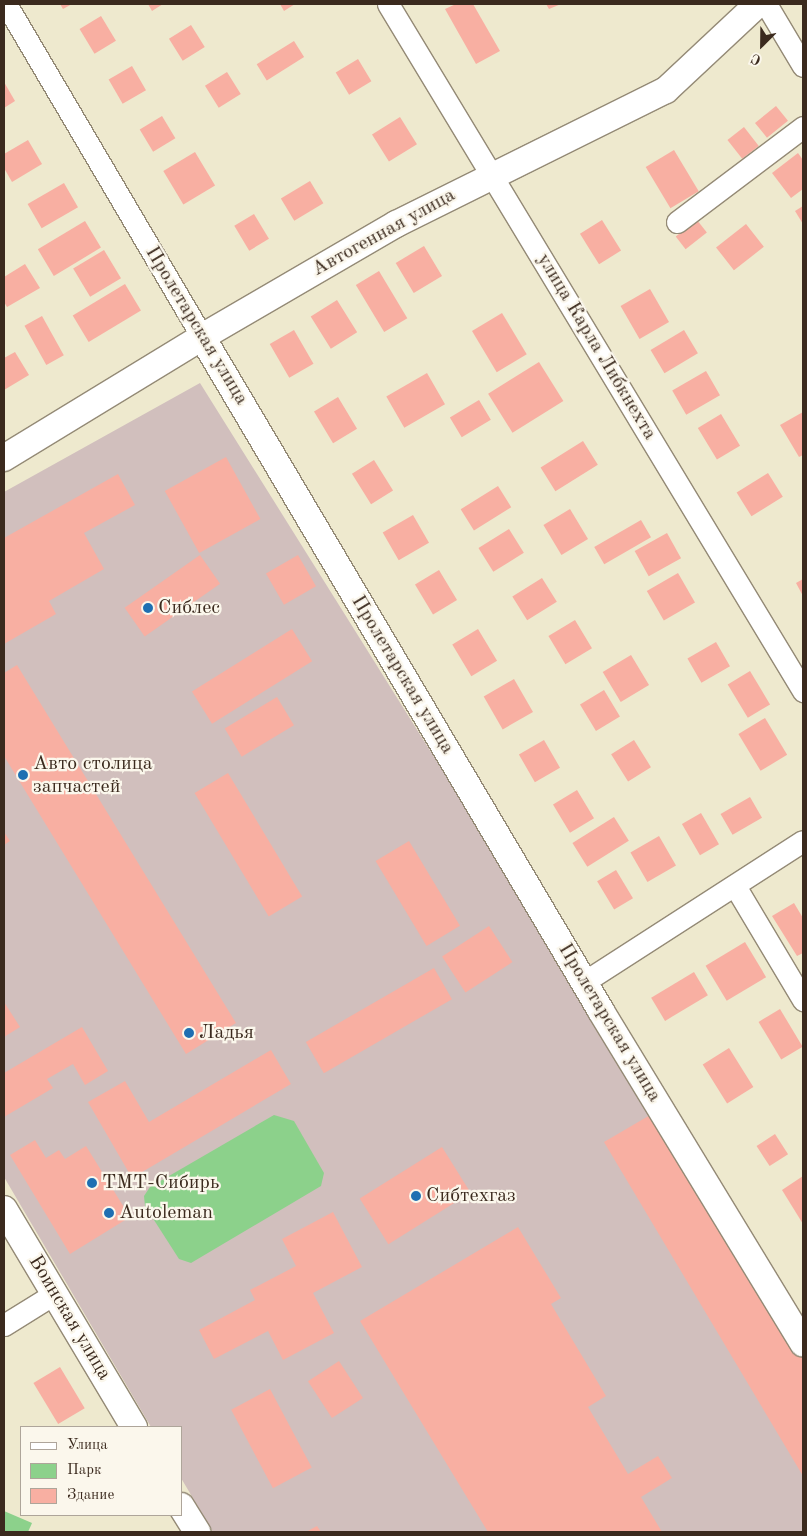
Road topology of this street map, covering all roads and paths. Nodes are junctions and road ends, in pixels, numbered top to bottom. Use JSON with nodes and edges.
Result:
{"nodes":[{"id":1,"x":6,"y":4,"type":"edge"},
{"id":2,"x":388,"y":4,"type":"edge"},
{"id":3,"x":758,"y":4,"type":"edge"},
{"id":4,"x":766,"y":4,"type":"edge"},
{"id":5,"x":803,"y":66,"type":"edge"},
{"id":6,"x":803,"y":127,"type":"edge"},
{"id":7,"x":492,"y":176,"type":"junction"},
{"id":8,"x":677,"y":222,"type":"dead end"},
{"id":9,"x":202,"y":337,"type":"junction"},
{"id":10,"x":4,"y":458,"type":"edge"},
{"id":11,"x":803,"y":691,"type":"edge"},
{"id":12,"x":803,"y":841,"type":"edge"},
{"id":13,"x":735,"y":886,"type":"junction"},
{"id":14,"x":584,"y":982,"type":"junction"},
{"id":15,"x":803,"y":1000,"type":"edge"},
{"id":16,"x":4,"y":1209,"type":"edge"},
{"id":17,"x":54,"y":1294,"type":"junction"},
{"id":18,"x":4,"y":1326,"type":"edge"},
{"id":19,"x":803,"y":1343,"type":"edge"},
{"id":20,"x":133,"y":1426,"type":"edge"},
{"id":21,"x":182,"y":1508,"type":"edge"},
{"id":22,"x":197,"y":1532,"type":"edge"}],
"edges":[{"from":1,"to":9,"type":"street","name":"Пролетарская улица"},
{"from":2,"to":7,"type":"street","name":"улица Карла Либкнехта"},
{"from":3,"to":7,"type":"street","name":"Автогенная улица"},
{"from":4,"to":5,"type":"street"},
{"from":6,"to":8,"type":"street"},
{"from":7,"to":9,"type":"street","name":"Автогенная улица"},
{"from":7,"to":11,"type":"street","name":"улица Карла Либкнехта"},
{"from":9,"to":10,"type":"street","name":"Автогенная улица"},
{"from":9,"to":14,"type":"street","name":"Пролетарская улица"},
{"from":12,"to":13,"type":"street"},
{"from":13,"to":14,"type":"street"},
{"from":13,"to":15,"type":"street"},
{"from":14,"to":19,"type":"street","name":"Пролетарская улица"},
{"from":16,"to":17,"type":"street","name":"Воинская улица"},
{"from":17,"to":18,"type":"street"},
{"from":17,"to":20,"type":"street","name":"Воинская улица"},
{"from":21,"to":22,"type":"street"}]}
